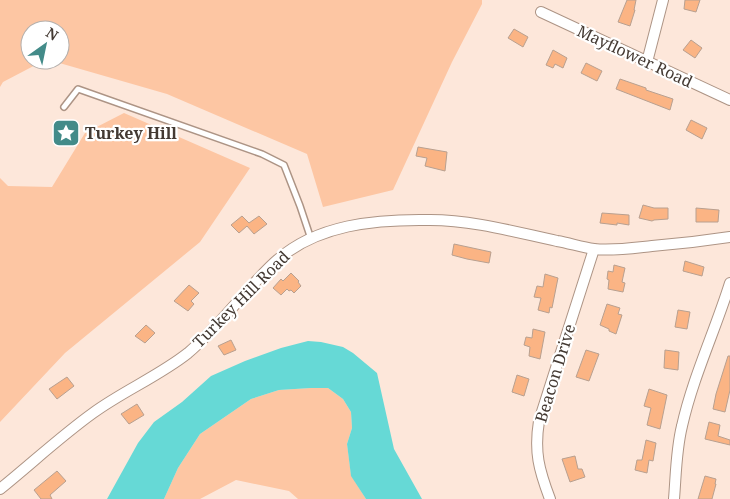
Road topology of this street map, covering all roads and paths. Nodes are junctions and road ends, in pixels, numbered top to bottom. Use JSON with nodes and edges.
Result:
{"nodes":[{"id":1,"x":664,"y":0,"type":"edge"},
{"id":2,"x":541,"y":12,"type":"dead end"},
{"id":3,"x":647,"y":62,"type":"junction"},
{"id":4,"x":730,"y":100,"type":"edge"},
{"id":5,"x":64,"y":107,"type":"dead end"},
{"id":6,"x":730,"y":237,"type":"edge"},
{"id":7,"x":311,"y":238,"type":"junction"},
{"id":8,"x":594,"y":248,"type":"junction"},
{"id":9,"x":730,"y":283,"type":"edge"},
{"id":10,"x":0,"y":489,"type":"edge"},
{"id":11,"x":550,"y":499,"type":"edge"},
{"id":12,"x":674,"y":499,"type":"edge"}],
"edges":[{"from":1,"to":3,"type":"street"},
{"from":2,"to":3,"type":"street","name":"Mayflower Road"},
{"from":3,"to":4,"type":"street","name":"Mayflower Road"},
{"from":5,"to":7,"type":"lane"},
{"from":6,"to":8,"type":"street","name":"Turkey Hill Road"},
{"from":7,"to":8,"type":"street","name":"Turkey Hill Road"},
{"from":7,"to":10,"type":"street","name":"Turkey Hill Road"},
{"from":8,"to":11,"type":"street","name":"Beacon Drive"},
{"from":9,"to":12,"type":"street"}]}
